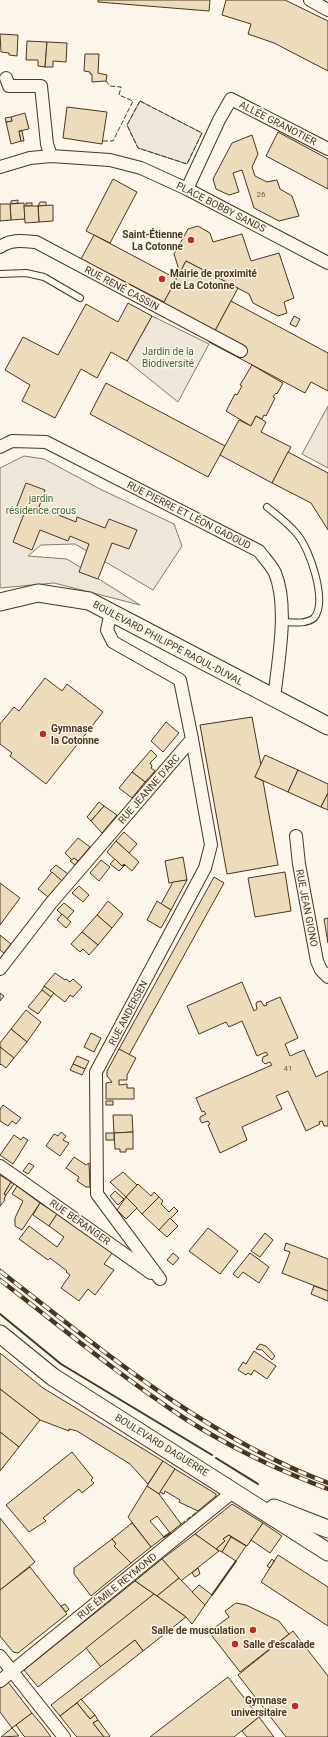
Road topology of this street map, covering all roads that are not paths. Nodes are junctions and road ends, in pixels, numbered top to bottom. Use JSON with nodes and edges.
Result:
{"nodes":[{"id":1,"x":310,"y":0,"type":"edge"},
{"id":2,"x":328,"y":10,"type":"edge"},
{"id":3,"x":6,"y":78,"type":"dead end"},
{"id":4,"x":328,"y":149,"type":"edge"},
{"id":5,"x":51,"y":156,"type":"junction"},
{"id":6,"x":0,"y":166,"type":"edge"},
{"id":7,"x":187,"y":189,"type":"junction"},
{"id":8,"x":0,"y":247,"type":"edge"},
{"id":9,"x":328,"y":263,"type":"edge"},
{"id":10,"x":0,"y":274,"type":"edge"},
{"id":11,"x":80,"y":298,"type":"dead end"},
{"id":12,"x":240,"y":351,"type":"dead end"},
{"id":13,"x":0,"y":447,"type":"edge"},
{"id":14,"x":267,"y":507,"type":"dead end"},
{"id":15,"x":0,"y":602,"type":"edge"},
{"id":16,"x":110,"y":612,"type":"junction"},
{"id":17,"x":281,"y":622,"type":"junction"},
{"id":18,"x":274,"y":698,"type":"junction"},
{"id":19,"x":328,"y":726,"type":"edge"},
{"id":20,"x":192,"y":739,"type":"junction"},
{"id":21,"x":296,"y":836,"type":"dead end"},
{"id":22,"x":0,"y":969,"type":"edge"},
{"id":23,"x":328,"y":977,"type":"edge"},
{"id":24,"x":0,"y":1166,"type":"edge"},
{"id":25,"x":160,"y":1279,"type":"joint"},
{"id":26,"x":0,"y":1334,"type":"edge"},
{"id":27,"x":238,"y":1494,"type":"junction"},
{"id":28,"x":303,"y":1519,"type":"junction"},
{"id":29,"x":328,"y":1529,"type":"edge"},
{"id":30,"x":323,"y":1549,"type":"edge"},
{"id":31,"x":0,"y":1656,"type":"edge"},
{"id":32,"x":12,"y":1671,"type":"junction"},
{"id":33,"x":0,"y":1681,"type":"edge"},
{"id":34,"x":64,"y":1737,"type":"edge"}],
"edges":[{"from":1,"to":2,"type":"street"},
{"from":3,"to":5,"type":"street"},
{"from":4,"to":7,"type":"street","name":"ALLÉE GRANOTIER"},
{"from":5,"to":6,"type":"street","name":"PLACE BOBBY SANDS"},
{"from":5,"to":7,"type":"street","name":"PLACE BOBBY SANDS"},
{"from":7,"to":9,"type":"street","name":"PLACE BOBBY SANDS"},
{"from":8,"to":12,"type":"street","name":"RUE RENÉ CASSIN"},
{"from":10,"to":11,"type":"lane"},
{"from":13,"to":17,"type":"street","name":"RUE PIERRE ET LÉON GADOUD"},
{"from":14,"to":17,"type":"lane"},
{"from":15,"to":16,"type":"main road","name":"BOULEVARD PHILIPPE RAOUL-DUVAL"},
{"from":16,"to":18,"type":"main road","name":"BOULEVARD PHILIPPE RAOUL-DUVAL"},
{"from":16,"to":20,"type":"street"},
{"from":17,"to":18,"type":"street","name":"RUE PIERRE ET LÉON GADOUD"},
{"from":18,"to":19,"type":"main road","name":"BOULEVARD PHILIPPE RAOUL-DUVAL"},
{"from":20,"to":22,"type":"street","name":"RUE JEANNE D'ARC"},
{"from":20,"to":25,"type":"street","name":"RUE ANDERSEN"},
{"from":21,"to":23,"type":"street","name":"RUE JEAN GIONO"},
{"from":24,"to":25,"type":"street","name":"RUE BÉRANGER"},
{"from":26,"to":27,"type":"main road","name":"BOULEVARD DAGUERRE"},
{"from":27,"to":28,"type":"main road"},
{"from":27,"to":30,"type":"main road","name":"BOULEVARD DAGUERRE"},
{"from":27,"to":32,"type":"street","name":"RUE ÉMILE REYMOND"},
{"from":28,"to":29,"type":"main road"},
{"from":28,"to":30,"type":"main road"},
{"from":31,"to":32,"type":"street"},
{"from":32,"to":33,"type":"street","name":"RUE ÉMILE REYMOND"},
{"from":32,"to":34,"type":"street"}]}
